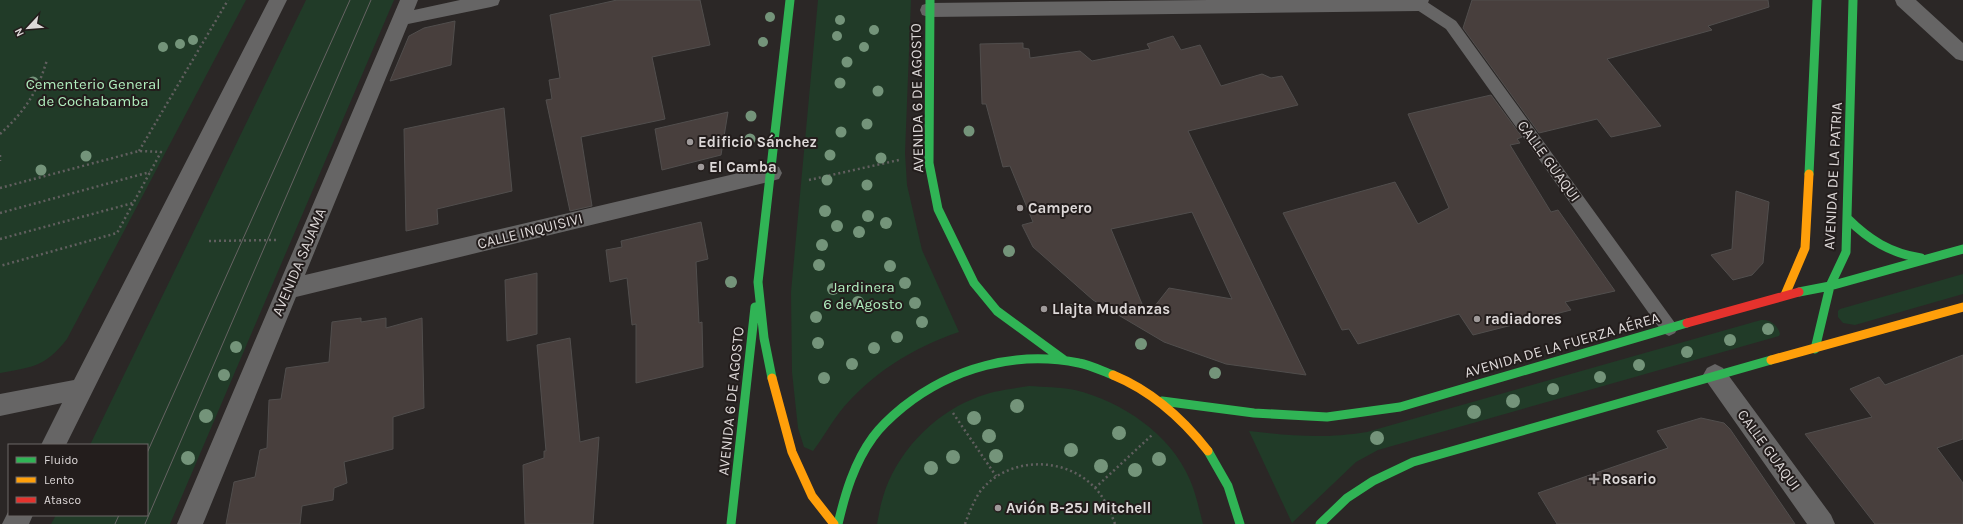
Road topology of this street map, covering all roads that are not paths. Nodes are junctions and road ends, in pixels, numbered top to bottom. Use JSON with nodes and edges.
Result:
{"nodes":[{"id":1,"x":278,"y":0,"type":"edge"},
{"id":2,"x":491,"y":0,"type":"edge"},
{"id":3,"x":790,"y":0,"type":"edge"},
{"id":4,"x":1817,"y":0,"type":"edge"},
{"id":5,"x":1853,"y":0,"type":"edge"},
{"id":6,"x":1904,"y":0,"type":"edge"},
{"id":7,"x":1420,"y":2,"type":"edge"},
{"id":8,"x":1314,"y":3,"type":"edge"},
{"id":9,"x":930,"y":5,"type":"edge"},
{"id":10,"x":406,"y":9,"type":"edge"},
{"id":11,"x":1963,"y":54,"type":"edge"},
{"id":12,"x":772,"y":173,"type":"junction"},
{"id":13,"x":1847,"y":218,"type":"junction"},
{"id":14,"x":1963,"y":249,"type":"edge"},
{"id":15,"x":1928,"y":258,"type":"junction"},
{"id":16,"x":758,"y":282,"type":"junction"},
{"id":17,"x":1830,"y":286,"type":"junction"},
{"id":18,"x":288,"y":289,"type":"junction"},
{"id":19,"x":1785,"y":295,"type":"junction"},
{"id":20,"x":1963,"y":307,"type":"edge"},
{"id":21,"x":1669,"y":328,"type":"junction"},
{"id":22,"x":1815,"y":349,"type":"junction"},
{"id":23,"x":1064,"y":360,"type":"junction"},
{"id":24,"x":1716,"y":375,"type":"junction"},
{"id":25,"x":80,"y":389,"type":"junction"},
{"id":26,"x":1162,"y":401,"type":"junction"},
{"id":27,"x":0,"y":405,"type":"edge"},
{"id":28,"x":53,"y":444,"type":"edge"},
{"id":29,"x":190,"y":524,"type":"edge"},
{"id":30,"x":731,"y":524,"type":"edge"},
{"id":31,"x":834,"y":524,"type":"edge"},
{"id":32,"x":838,"y":524,"type":"edge"},
{"id":33,"x":1240,"y":524,"type":"edge"},
{"id":34,"x":1320,"y":524,"type":"edge"},
{"id":35,"x":1822,"y":524,"type":"edge"}],
"edges":[{"from":1,"to":25,"type":"street"},
{"from":2,"to":10,"type":"street"},
{"from":3,"to":12,"type":"main road","name":"AVENIDA 6 DE AGOSTO"},
{"from":4,"to":19,"type":"main road","name":"AVENIDA DE LA PATRIA"},
{"from":5,"to":13,"type":"main road","name":"AVENIDA DE LA PATRIA"},
{"from":6,"to":11,"type":"street"},
{"from":7,"to":8,"type":"street"},
{"from":7,"to":21,"type":"lane","name":"CALLE GUAQUI"},
{"from":8,"to":9,"type":"street"},
{"from":9,"to":23,"type":"main road","name":"AVENIDA 6 DE AGOSTO"},
{"from":10,"to":18,"type":"street","name":"AVENIDA SAJAMA"},
{"from":12,"to":16,"type":"main road","name":"AVENIDA 6 DE AGOSTO"},
{"from":12,"to":18,"type":"street","name":"CALLE INQUISIVI"},
{"from":13,"to":15,"type":"main road"},
{"from":13,"to":17,"type":"main road","name":"AVENIDA DE LA PATRIA"},
{"from":14,"to":15,"type":"main road","name":"AVENIDA DE LA FUERZA AÉREA"},
{"from":15,"to":17,"type":"main road","name":"AVENIDA DE LA FUERZA AÉREA"},
{"from":16,"to":30,"type":"main road","name":"AVENIDA 6 DE AGOSTO"},
{"from":16,"to":31,"type":"main road","name":"AVENIDA 6 DE AGOSTO"},
{"from":17,"to":19,"type":"main road","name":"AVENIDA DE LA FUERZA AÉREA"},
{"from":17,"to":22,"type":"main road","name":"AVENIDA DE LA PATRIA"},
{"from":18,"to":29,"type":"street","name":"AVENIDA SAJAMA"},
{"from":19,"to":21,"type":"main road","name":"AVENIDA DE LA FUERZA AÉREA"},
{"from":20,"to":22,"type":"main road"},
{"from":21,"to":26,"type":"main road","name":"AVENIDA DE LA FUERZA AÉREA"},
{"from":22,"to":24,"type":"main road"},
{"from":23,"to":26,"type":"main road"},
{"from":23,"to":32,"type":"main road"},
{"from":24,"to":34,"type":"main road"},
{"from":24,"to":35,"type":"street","name":"CALLE GUAQUI"},
{"from":25,"to":27,"type":"street"},
{"from":25,"to":28,"type":"street"},
{"from":26,"to":33,"type":"main road"}]}
